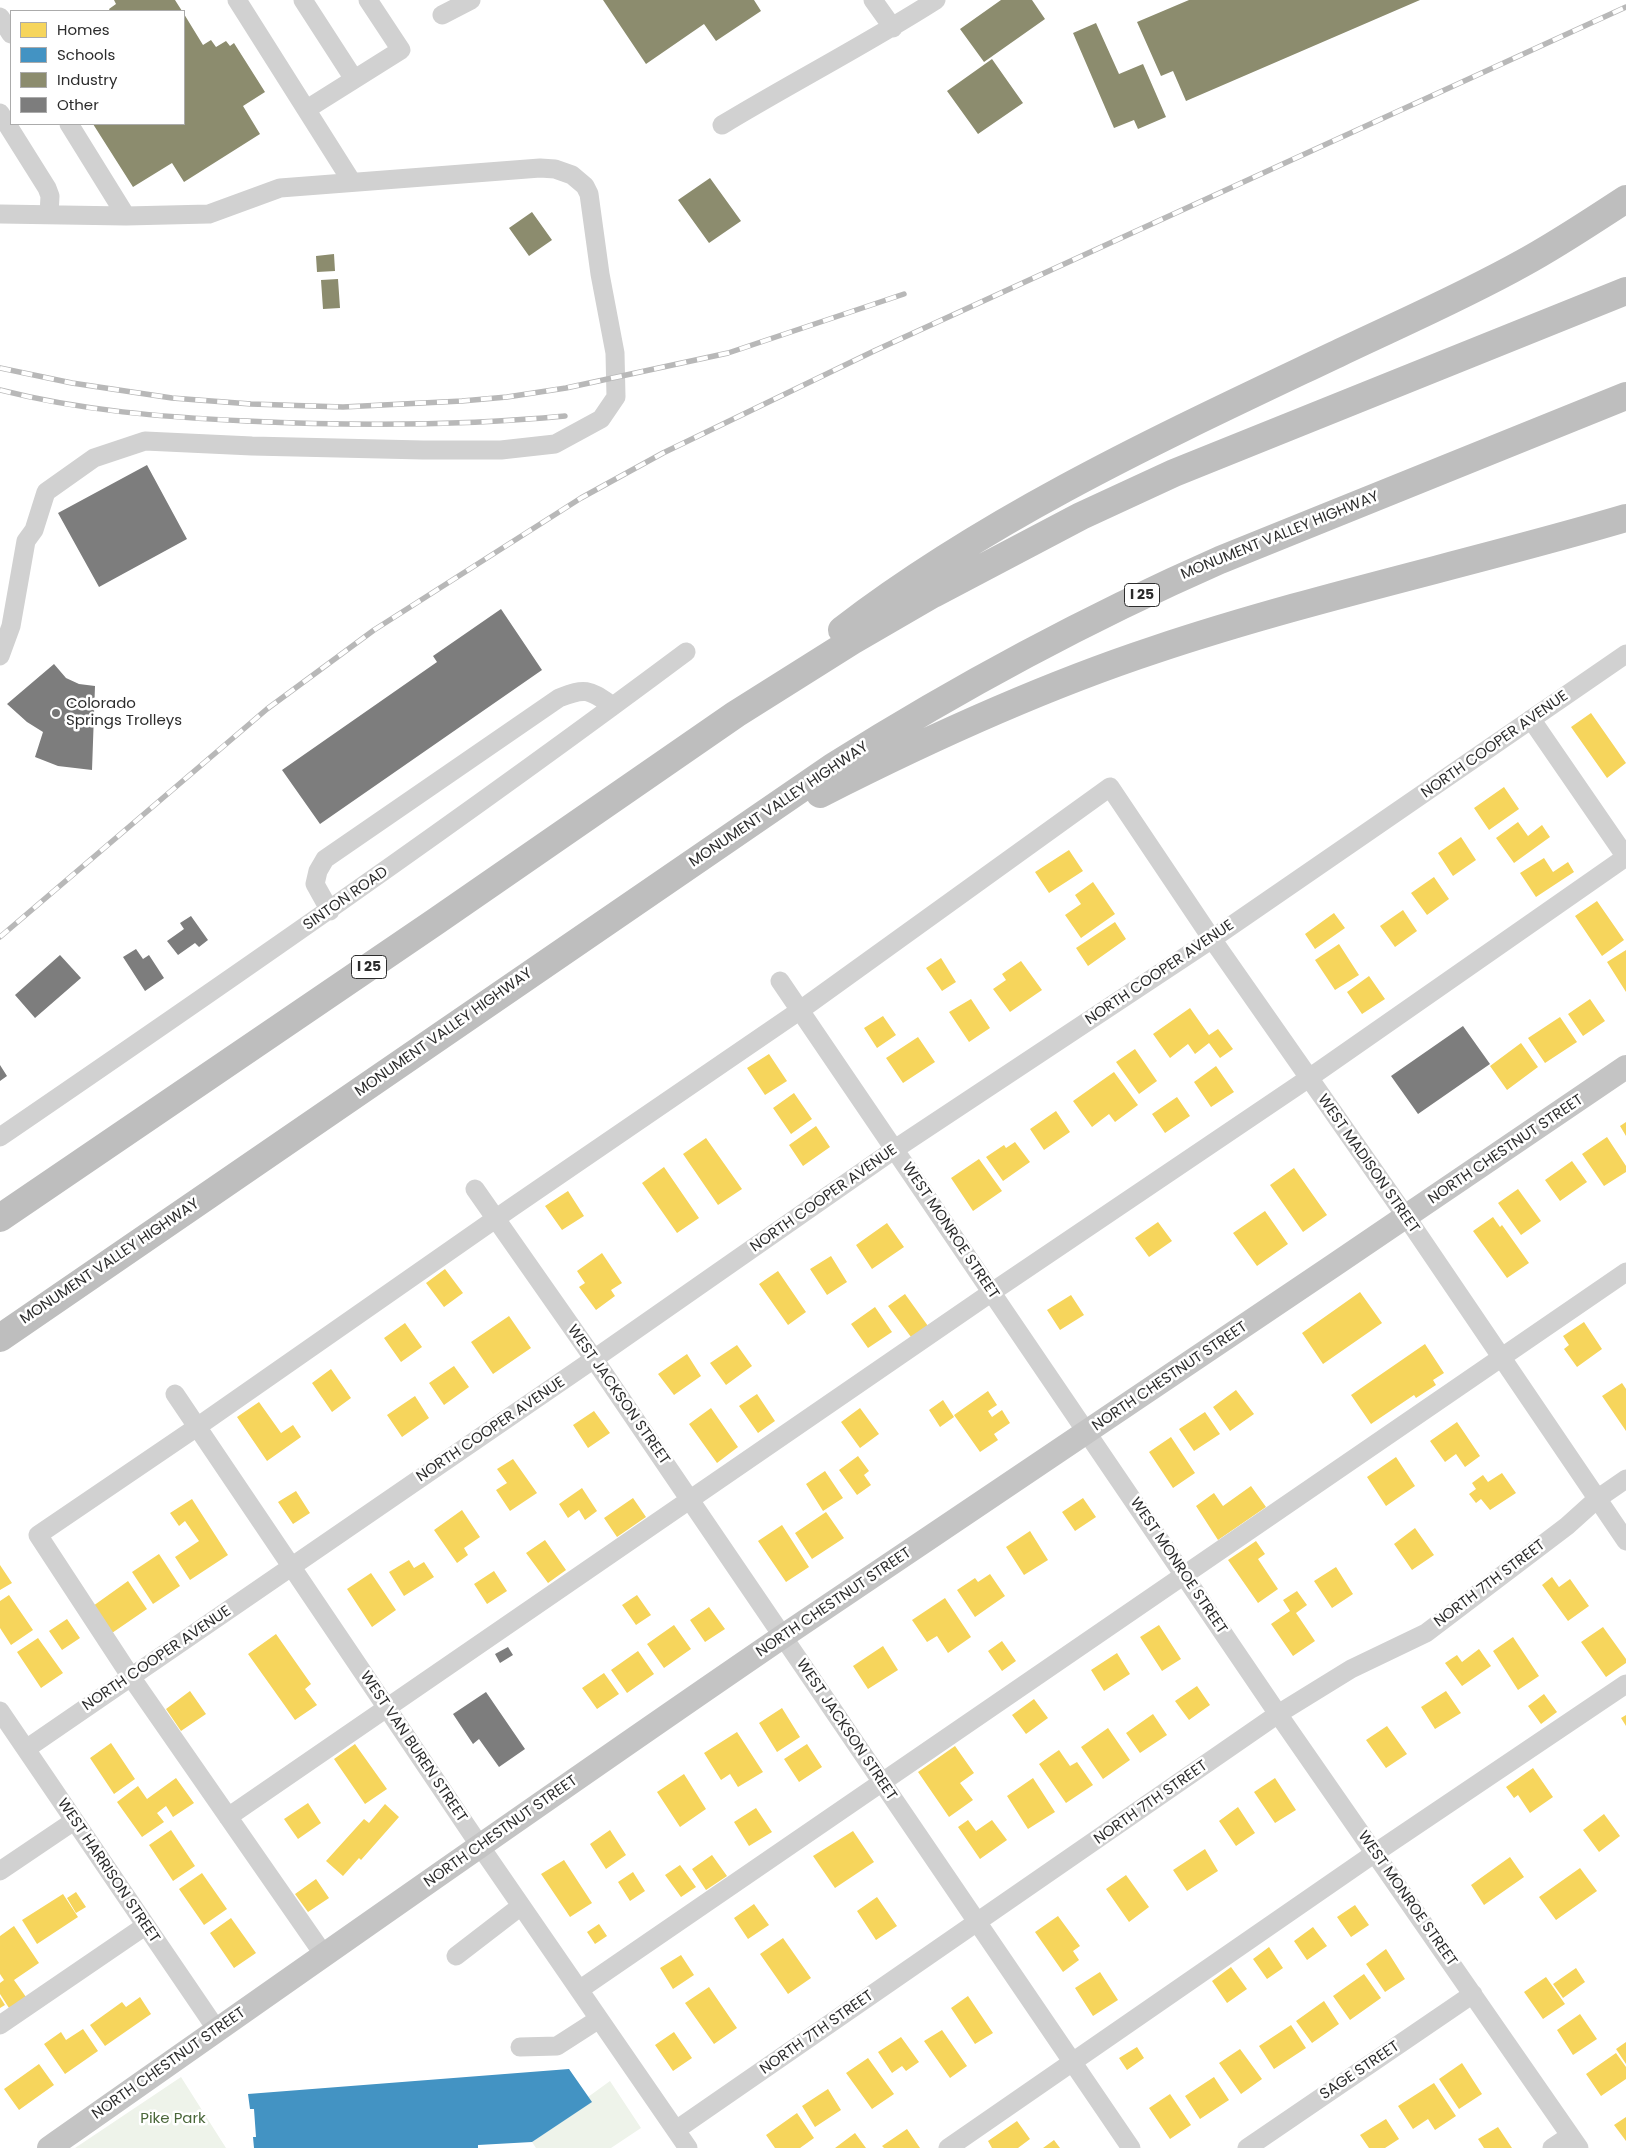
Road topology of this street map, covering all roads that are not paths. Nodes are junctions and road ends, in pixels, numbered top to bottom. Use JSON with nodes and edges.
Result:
{"nodes":[{"id":1,"x":237,"y":0,"type":"edge"},
{"id":2,"x":303,"y":0,"type":"edge"},
{"id":3,"x":368,"y":0,"type":"edge"},
{"id":4,"x":471,"y":0,"type":"edge"},
{"id":5,"x":874,"y":0,"type":"edge"},
{"id":6,"x":936,"y":0,"type":"edge"},
{"id":7,"x":442,"y":16,"type":"dead end"},
{"id":8,"x":0,"y":17,"type":"edge"},
{"id":9,"x":893,"y":28,"type":"junction"},
{"id":10,"x":10,"y":32,"type":"edge"},
{"id":11,"x":354,"y":79,"type":"junction"},
{"id":12,"x":307,"y":109,"type":"junction"},
{"id":13,"x":0,"y":114,"type":"edge"},
{"id":14,"x":69,"y":125,"type":"edge"},
{"id":15,"x":722,"y":125,"type":"dead end"},
{"id":16,"x":352,"y":182,"type":"junction"},
{"id":17,"x":1626,"y":199,"type":"edge"},
{"id":18,"x":0,"y":214,"type":"edge"},
{"id":19,"x":49,"y":215,"type":"junction"},
{"id":20,"x":126,"y":216,"type":"junction"},
{"id":21,"x":1626,"y":291,"type":"edge"},
{"id":22,"x":1626,"y":396,"type":"edge"},
{"id":23,"x":1626,"y":518,"type":"edge"},
{"id":24,"x":686,"y":652,"type":"dead end"},
{"id":25,"x":1626,"y":654,"type":"edge"},
{"id":26,"x":0,"y":656,"type":"edge"},
{"id":27,"x":613,"y":706,"type":"junction"},
{"id":28,"x":736,"y":714,"type":"junction"},
{"id":29,"x":1531,"y":719,"type":"junction"},
{"id":30,"x":1626,"y":857,"type":"edge"},
{"id":31,"x":693,"y":862,"type":"junction"},
{"id":32,"x":330,"y":910,"type":"junction"},
{"id":33,"x":1212,"y":939,"type":"junction"},
{"id":34,"x":780,"y":981,"type":"dead end"},
{"id":35,"x":799,"y":1011,"type":"junction"},
{"id":36,"x":1626,"y":1067,"type":"edge"},
{"id":37,"x":1309,"y":1078,"type":"junction"},
{"id":38,"x":0,"y":1137,"type":"edge"},
{"id":39,"x":894,"y":1149,"type":"junction"},
{"id":40,"x":475,"y":1189,"type":"dead end"},
{"id":41,"x":0,"y":1218,"type":"edge"},
{"id":42,"x":1406,"y":1218,"type":"junction"},
{"id":43,"x":496,"y":1219,"type":"junction"},
{"id":44,"x":1626,"y":1272,"type":"edge"},
{"id":45,"x":992,"y":1292,"type":"junction"},
{"id":46,"x":0,"y":1338,"type":"edge"},
{"id":47,"x":594,"y":1359,"type":"junction"},
{"id":48,"x":1502,"y":1359,"type":"junction"},
{"id":49,"x":175,"y":1394,"type":"dead end"},
{"id":50,"x":198,"y":1428,"type":"junction"},
{"id":51,"x":1088,"y":1432,"type":"junction"},
{"id":52,"x":1626,"y":1479,"type":"edge"},
{"id":53,"x":1597,"y":1499,"type":"junction"},
{"id":54,"x":691,"y":1501,"type":"junction"},
{"id":55,"x":1626,"y":1541,"type":"edge"},
{"id":56,"x":292,"y":1567,"type":"junction"},
{"id":57,"x":1184,"y":1575,"type":"junction"},
{"id":58,"x":784,"y":1636,"type":"junction"},
{"id":59,"x":131,"y":1677,"type":"junction"},
{"id":60,"x":1626,"y":1684,"type":"edge"},
{"id":61,"x":387,"y":1708,"type":"junction"},
{"id":62,"x":0,"y":1711,"type":"edge"},
{"id":63,"x":1278,"y":1714,"type":"junction"},
{"id":64,"x":26,"y":1749,"type":"junction"},
{"id":65,"x":881,"y":1782,"type":"junction"},
{"id":66,"x":228,"y":1817,"type":"junction"},
{"id":67,"x":74,"y":1822,"type":"junction"},
{"id":68,"x":480,"y":1846,"type":"junction"},
{"id":69,"x":1375,"y":1853,"type":"junction"},
{"id":70,"x":0,"y":1870,"type":"edge"},
{"id":71,"x":521,"y":1906,"type":"junction"},
{"id":72,"x":977,"y":1923,"type":"junction"},
{"id":73,"x":146,"y":1926,"type":"junction"},
{"id":74,"x":324,"y":1955,"type":"junction"},
{"id":75,"x":456,"y":1956,"type":"dead end"},
{"id":76,"x":579,"y":1990,"type":"junction"},
{"id":77,"x":1473,"y":1994,"type":"junction"},
{"id":78,"x":599,"y":2019,"type":"junction"},
{"id":79,"x":0,"y":2025,"type":"edge"},
{"id":80,"x":217,"y":2030,"type":"junction"},
{"id":81,"x":520,"y":2047,"type":"dead end"},
{"id":82,"x":1072,"y":2062,"type":"junction"},
{"id":83,"x":676,"y":2130,"type":"junction"},
{"id":84,"x":1574,"y":2142,"type":"edge"},
{"id":85,"x":49,"y":2148,"type":"edge"},
{"id":86,"x":688,"y":2148,"type":"edge"},
{"id":87,"x":948,"y":2148,"type":"edge"},
{"id":88,"x":1131,"y":2148,"type":"edge"},
{"id":89,"x":1248,"y":2148,"type":"edge"},
{"id":90,"x":1552,"y":2148,"type":"edge"}],
"edges":[{"from":1,"to":12,"type":"street"},
{"from":2,"to":11,"type":"street"},
{"from":3,"to":11,"type":"street"},
{"from":4,"to":7,"type":"street"},
{"from":5,"to":9,"type":"street"},
{"from":6,"to":9,"type":"street"},
{"from":8,"to":10,"type":"street"},
{"from":9,"to":15,"type":"street"},
{"from":11,"to":12,"type":"street"},
{"from":12,"to":16,"type":"street"},
{"from":13,"to":19,"type":"street"},
{"from":14,"to":20,"type":"street"},
{"from":16,"to":20,"type":"street"},
{"from":16,"to":26,"type":"street"},
{"from":17,"to":28,"type":"highway"},
{"from":18,"to":19,"type":"street"},
{"from":19,"to":20,"type":"street"},
{"from":21,"to":28,"type":"highway","number":"I 25"},
{"from":22,"to":31,"type":"highway","name":"MONUMENT VALLEY HIGHWAY","number":"I 25"},
{"from":23,"to":31,"type":"highway"},
{"from":24,"to":27,"type":"street","name":"SINTON ROAD"},
{"from":25,"to":29,"type":"street","name":"NORTH COOPER AVENUE"},
{"from":27,"to":32,"type":"street","name":"SINTON ROAD"},
{"from":27,"to":32,"type":"street"},
{"from":28,"to":41,"type":"highway","number":"I 25"},
{"from":29,"to":30,"type":"street"},
{"from":29,"to":33,"type":"street","name":"NORTH COOPER AVENUE"},
{"from":30,"to":37,"type":"street"},
{"from":31,"to":46,"type":"highway","name":"MONUMENT VALLEY HIGHWAY","number":"I 25"},
{"from":32,"to":38,"type":"street","name":"SINTON ROAD"},
{"from":33,"to":35,"type":"street","name":"WEST MADISON STREET"},
{"from":33,"to":37,"type":"street","name":"WEST MADISON STREET"},
{"from":33,"to":39,"type":"street","name":"NORTH COOPER AVENUE"},
{"from":34,"to":35,"type":"street","name":"WEST MONROE STREET"},
{"from":35,"to":39,"type":"street","name":"WEST MONROE STREET"},
{"from":35,"to":43,"type":"street"},
{"from":36,"to":42,"type":"main road","name":"NORTH CHESTNUT STREET"},
{"from":37,"to":42,"type":"street","name":"WEST MADISON STREET"},
{"from":37,"to":45,"type":"street"},
{"from":39,"to":45,"type":"street","name":"WEST MONROE STREET"},
{"from":39,"to":47,"type":"street","name":"NORTH COOPER AVENUE"},
{"from":40,"to":43,"type":"street","name":"WEST JACKSON STREET"},
{"from":42,"to":48,"type":"street","name":"WEST MADISON STREET"},
{"from":42,"to":51,"type":"main road","name":"NORTH CHESTNUT STREET"},
{"from":43,"to":47,"type":"street","name":"WEST JACKSON STREET"},
{"from":43,"to":50,"type":"street"},
{"from":44,"to":48,"type":"street"},
{"from":45,"to":51,"type":"street","name":"WEST MONROE STREET"},
{"from":45,"to":54,"type":"street"},
{"from":47,"to":54,"type":"street","name":"WEST JACKSON STREET"},
{"from":47,"to":56,"type":"street","name":"NORTH COOPER AVENUE"},
{"from":48,"to":53,"type":"street","name":"WEST MADISON STREET"},
{"from":48,"to":57,"type":"street"},
{"from":49,"to":50,"type":"street","name":"WEST VAN BUREN STREET"},
{"from":50,"to":56,"type":"street","name":"WEST VAN BUREN STREET"},
{"from":50,"to":59,"type":"street"},
{"from":51,"to":57,"type":"street","name":"WEST MONROE STREET"},
{"from":51,"to":58,"type":"main road","name":"NORTH CHESTNUT STREET"},
{"from":52,"to":53,"type":"street","name":"NORTH 7TH STREET"},
{"from":53,"to":55,"type":"street","name":"WEST MADISON STREET"},
{"from":53,"to":63,"type":"street","name":"NORTH 7TH STREET"},
{"from":54,"to":58,"type":"street","name":"WEST JACKSON STREET"},
{"from":54,"to":61,"type":"street"},
{"from":56,"to":59,"type":"street","name":"NORTH COOPER AVENUE"},
{"from":56,"to":61,"type":"street","name":"WEST VAN BUREN STREET"},
{"from":57,"to":63,"type":"street","name":"WEST MONROE STREET"},
{"from":57,"to":65,"type":"street"},
{"from":58,"to":65,"type":"street","name":"WEST JACKSON STREET"},
{"from":58,"to":68,"type":"main road","name":"NORTH CHESTNUT STREET"},
{"from":59,"to":64,"type":"street","name":"NORTH COOPER AVENUE"},
{"from":59,"to":66,"type":"street"},
{"from":60,"to":69,"type":"street"},
{"from":61,"to":66,"type":"street"},
{"from":61,"to":68,"type":"street","name":"WEST VAN BUREN STREET"},
{"from":62,"to":64,"type":"street","name":"WEST HARRISON STREET"},
{"from":63,"to":69,"type":"street","name":"WEST MONROE STREET"},
{"from":63,"to":72,"type":"street","name":"NORTH 7TH STREET"},
{"from":64,"to":67,"type":"street","name":"WEST HARRISON STREET"},
{"from":65,"to":72,"type":"street","name":"WEST JACKSON STREET"},
{"from":65,"to":76,"type":"street"},
{"from":66,"to":74,"type":"street"},
{"from":67,"to":70,"type":"street"},
{"from":67,"to":73,"type":"street","name":"WEST HARRISON STREET"},
{"from":68,"to":71,"type":"street","name":"WEST VAN BUREN STREET"},
{"from":68,"to":74,"type":"main road","name":"NORTH CHESTNUT STREET"},
{"from":69,"to":77,"type":"street","name":"WEST MONROE STREET"},
{"from":69,"to":82,"type":"street"},
{"from":71,"to":75,"type":"street"},
{"from":71,"to":76,"type":"street","name":"WEST VAN BUREN STREET"},
{"from":72,"to":82,"type":"street","name":"WEST JACKSON STREET"},
{"from":72,"to":83,"type":"street","name":"NORTH 7TH STREET"},
{"from":73,"to":79,"type":"street"},
{"from":73,"to":80,"type":"street","name":"WEST HARRISON STREET"},
{"from":74,"to":80,"type":"main road","name":"NORTH CHESTNUT STREET"},
{"from":76,"to":78,"type":"street","name":"WEST VAN BUREN STREET"},
{"from":77,"to":84,"type":"street","name":"WEST MONROE STREET"},
{"from":77,"to":89,"type":"street","name":"SAGE STREET"},
{"from":78,"to":81,"type":"street"},
{"from":78,"to":83,"type":"street","name":"WEST VAN BUREN STREET"},
{"from":80,"to":85,"type":"main road","name":"NORTH CHESTNUT STREET"},
{"from":82,"to":87,"type":"street"},
{"from":82,"to":88,"type":"street","name":"WEST JACKSON STREET"},
{"from":83,"to":86,"type":"street","name":"WEST VAN BUREN STREET"},
{"from":84,"to":90,"type":"street"}]}
